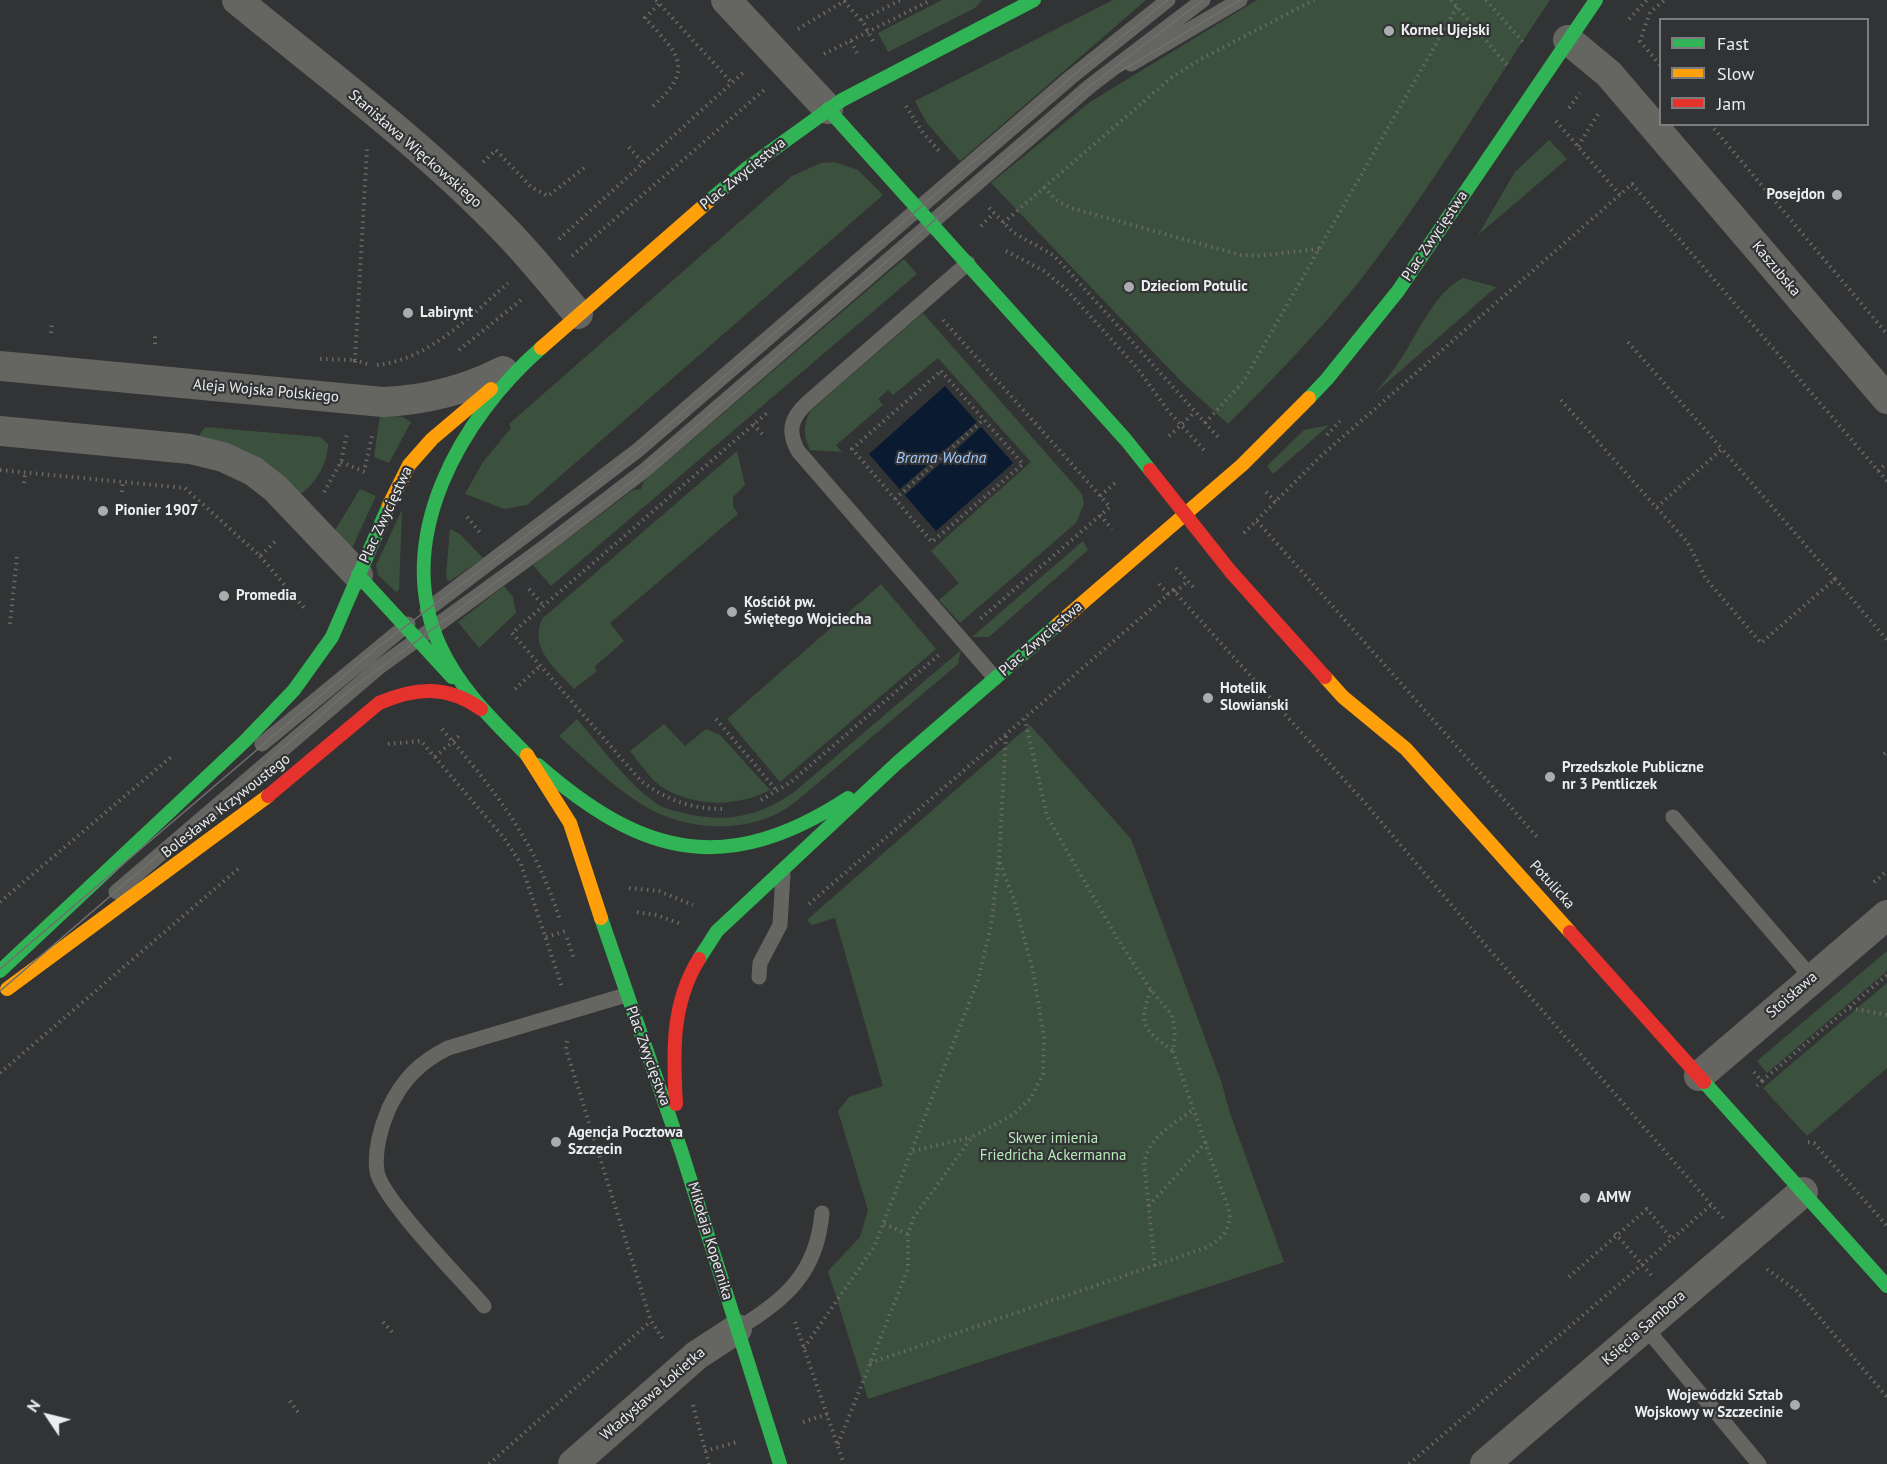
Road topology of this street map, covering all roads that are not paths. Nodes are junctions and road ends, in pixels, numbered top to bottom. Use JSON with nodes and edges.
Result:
{"nodes":[{"id":1,"x":237,"y":0,"type":"edge"},
{"id":2,"x":726,"y":0,"type":"edge"},
{"id":3,"x":1168,"y":0,"type":"edge"},
{"id":4,"x":1203,"y":0,"type":"edge"},
{"id":5,"x":1239,"y":0,"type":"edge"},
{"id":6,"x":1596,"y":0,"type":"edge"},
{"id":7,"x":1029,"y":1,"type":"edge"},
{"id":8,"x":1568,"y":40,"type":"junction"},
{"id":9,"x":828,"y":109,"type":"junction"},
{"id":10,"x":1064,"y":110,"type":"junction"},
{"id":11,"x":919,"y":208,"type":"junction"},
{"id":12,"x":932,"y":223,"type":"junction"},
{"id":13,"x":968,"y":263,"type":"junction"},
{"id":14,"x":578,"y":314,"type":"junction"},
{"id":15,"x":524,"y":360,"type":"junction"},
{"id":16,"x":0,"y":366,"type":"edge"},
{"id":17,"x":1885,"y":393,"type":"edge"},
{"id":18,"x":0,"y":431,"type":"edge"},
{"id":19,"x":1185,"y":514,"type":"junction"},
{"id":20,"x":358,"y":574,"type":"junction"},
{"id":21,"x":428,"y":609,"type":"junction"},
{"id":22,"x":405,"y":626,"type":"junction"},
{"id":23,"x":433,"y":628,"type":"junction"},
{"id":24,"x":417,"y":639,"type":"junction"},
{"id":25,"x":995,"y":678,"type":"junction"},
{"id":26,"x":481,"y":709,"type":"junction"},
{"id":27,"x":526,"y":754,"type":"junction"},
{"id":28,"x":897,"y":763,"type":"junction"},
{"id":29,"x":1673,"y":817,"type":"dead end"},
{"id":30,"x":783,"y":871,"type":"junction"},
{"id":31,"x":1887,"y":915,"type":"edge"},
{"id":32,"x":29,"y":944,"type":"junction"},
{"id":33,"x":0,"y":972,"type":"edge"},
{"id":34,"x":759,"y":977,"type":"dead end"},
{"id":35,"x":1812,"y":978,"type":"junction"},
{"id":36,"x":0,"y":993,"type":"edge"},
{"id":37,"x":626,"y":995,"type":"junction"},
{"id":38,"x":1699,"y":1076,"type":"junction"},
{"id":39,"x":682,"y":1153,"type":"junction"},
{"id":40,"x":1803,"y":1192,"type":"junction"},
{"id":41,"x":822,"y":1213,"type":"dead end"},
{"id":42,"x":1887,"y":1286,"type":"edge"},
{"id":43,"x":484,"y":1306,"type":"dead end"},
{"id":44,"x":1645,"y":1327,"type":"junction"},
{"id":45,"x":737,"y":1329,"type":"junction"},
{"id":46,"x":573,"y":1464,"type":"edge"},
{"id":47,"x":780,"y":1464,"type":"edge"},
{"id":48,"x":1485,"y":1464,"type":"edge"},
{"id":49,"x":1759,"y":1464,"type":"edge"}],
"edges":[{"from":1,"to":14,"type":"street","name":"Stanisława Więckowskiego"},
{"from":2,"to":9,"type":"street"},
{"from":3,"to":11,"type":"lane"},
{"from":4,"to":10,"type":"lane"},
{"from":5,"to":10,"type":"lane"},
{"from":6,"to":8,"type":"street","name":"Plac Zwycięstwa"},
{"from":7,"to":9,"type":"street","name":"Plac Zwycięstwa"},
{"from":8,"to":17,"type":"street","name":"Kaszubska"},
{"from":8,"to":19,"type":"street","name":"Plac Zwycięstwa"},
{"from":9,"to":11,"type":"street"},
{"from":9,"to":14,"type":"street","name":"Plac Zwycięstwa"},
{"from":10,"to":12,"type":"lane"},
{"from":11,"to":12,"type":"street"},
{"from":11,"to":21,"type":"lane"},
{"from":12,"to":13,"type":"street"},
{"from":12,"to":23,"type":"lane"},
{"from":13,"to":19,"type":"street"},
{"from":13,"to":25,"type":"lane"},
{"from":14,"to":15,"type":"street","name":"Plac Zwycięstwa"},
{"from":15,"to":16,"type":"street","name":"Aleja Wojska Polskiego"},
{"from":15,"to":20,"type":"street","name":"Plac Zwycięstwa"},
{"from":15,"to":21,"type":"street","name":"Plac Zwycięstwa"},
{"from":18,"to":20,"type":"street"},
{"from":19,"to":25,"type":"street","name":"Plac Zwycięstwa"},
{"from":19,"to":38,"type":"street","name":"Potulicka"},
{"from":20,"to":22,"type":"street","name":"Plac Zwycięstwa"},
{"from":20,"to":32,"type":"street","name":"Bolesława Krzywoustego"},
{"from":21,"to":22,"type":"lane"},
{"from":21,"to":23,"type":"street","name":"Plac Zwycięstwa"},
{"from":22,"to":24,"type":"street","name":"Plac Zwycięstwa"},
{"from":22,"to":32,"type":"lane"},
{"from":23,"to":24,"type":"lane"},
{"from":23,"to":26,"type":"street","name":"Plac Zwycięstwa"},
{"from":24,"to":26,"type":"street","name":"Plac Zwycięstwa"},
{"from":24,"to":36,"type":"lane"},
{"from":25,"to":28,"type":"street","name":"Plac Zwycięstwa"},
{"from":26,"to":27,"type":"street","name":"Plac Zwycięstwa"},
{"from":26,"to":36,"type":"street","name":"Bolesława Krzywoustego"},
{"from":27,"to":28,"type":"street","name":"Plac Zwycięstwa"},
{"from":27,"to":37,"type":"street","name":"Plac Zwycięstwa"},
{"from":28,"to":30,"type":"street","name":"Plac Zwycięstwa"},
{"from":29,"to":35,"type":"lane"},
{"from":30,"to":34,"type":"lane"},
{"from":30,"to":39,"type":"street","name":"Plac Zwycięstwa"},
{"from":31,"to":35,"type":"street","name":"Stoisława"},
{"from":32,"to":33,"type":"street","name":"Bolesława Krzywoustego"},
{"from":35,"to":38,"type":"street","name":"Stoisława"},
{"from":37,"to":39,"type":"street","name":"Plac Zwycięstwa"},
{"from":37,"to":43,"type":"lane"},
{"from":38,"to":40,"type":"street","name":"Potulicka"},
{"from":39,"to":45,"type":"street","name":"Mikołaja Kopernika"},
{"from":40,"to":42,"type":"street","name":"Potulicka"},
{"from":40,"to":44,"type":"street","name":"Księcia Sambora"},
{"from":41,"to":45,"type":"lane"},
{"from":44,"to":48,"type":"street","name":"Księcia Sambora"},
{"from":44,"to":49,"type":"lane"},
{"from":45,"to":46,"type":"street","name":"Władysława Łokietka"},
{"from":45,"to":47,"type":"street","name":"Mikołaja Kopernika"}]}
